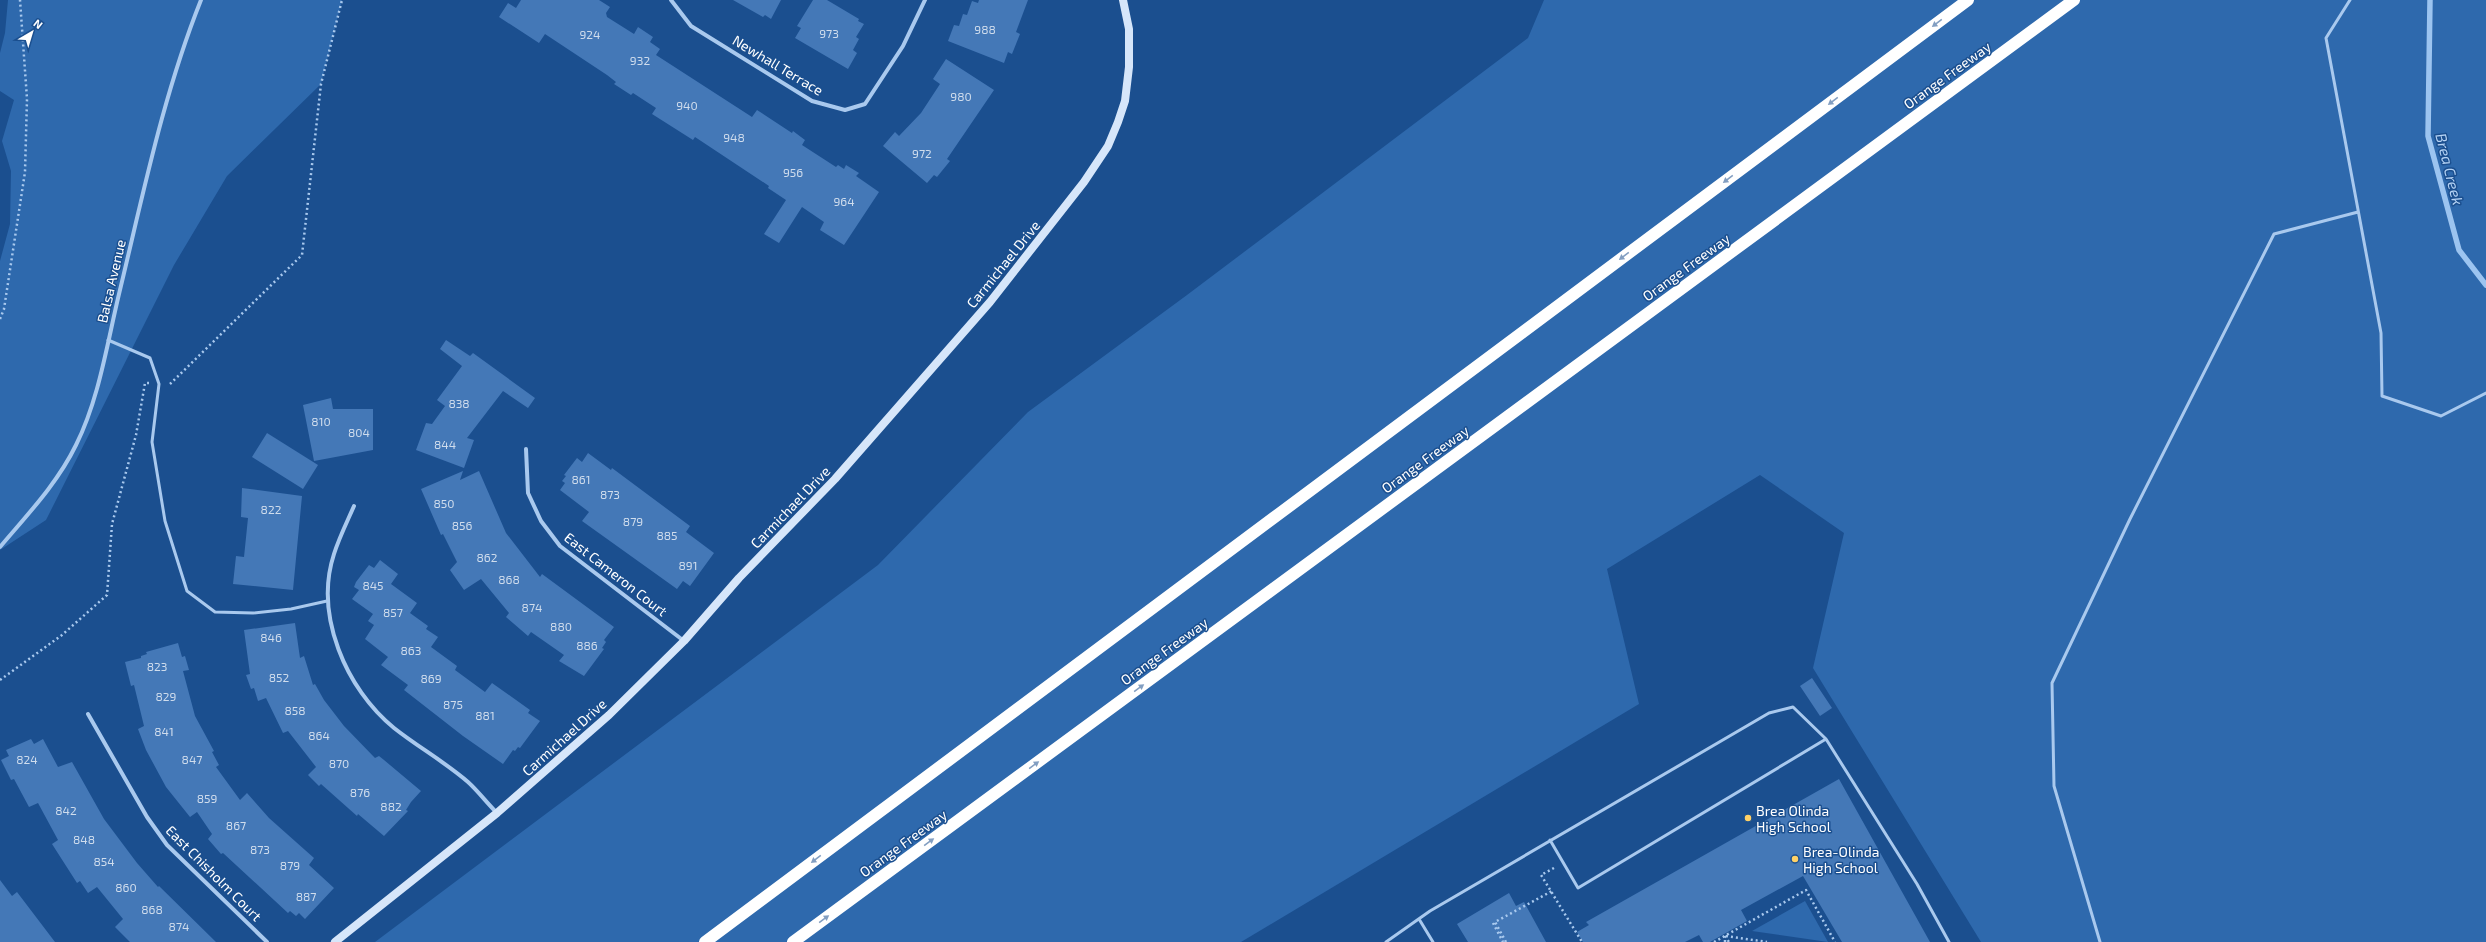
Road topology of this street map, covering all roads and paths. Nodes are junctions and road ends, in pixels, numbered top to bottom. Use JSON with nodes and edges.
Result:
{"nodes":[{"id":1,"x":20,"y":0,"type":"edge"},
{"id":2,"x":201,"y":0,"type":"edge"},
{"id":3,"x":342,"y":0,"type":"edge"},
{"id":4,"x":671,"y":0,"type":"edge"},
{"id":5,"x":925,"y":0,"type":"edge"},
{"id":6,"x":1123,"y":0,"type":"edge"},
{"id":7,"x":1968,"y":0,"type":"edge"},
{"id":8,"x":2074,"y":0,"type":"edge"},
{"id":9,"x":2350,"y":0,"type":"edge"},
{"id":10,"x":2358,"y":212,"type":"junction"},
{"id":11,"x":0,"y":319,"type":"edge"},
{"id":12,"x":108,"y":340,"type":"junction"},
{"id":13,"x":159,"y":384,"type":"junction"},
{"id":14,"x":2486,"y":393,"type":"edge"},
{"id":15,"x":526,"y":449,"type":"dead end"},
{"id":16,"x":354,"y":506,"type":"dead end"},
{"id":17,"x":0,"y":547,"type":"edge"},
{"id":18,"x":327,"y":601,"type":"junction"},
{"id":19,"x":684,"y":641,"type":"junction"},
{"id":20,"x":0,"y":680,"type":"edge"},
{"id":21,"x":88,"y":714,"type":"dead end"},
{"id":22,"x":1826,"y":739,"type":"junction"},
{"id":23,"x":497,"y":813,"type":"junction"},
{"id":24,"x":1550,"y":840,"type":"junction"},
{"id":25,"x":1558,"y":866,"type":"dead end"},
{"id":26,"x":1552,"y":891,"type":"junction"},
{"id":27,"x":1419,"y":918,"type":"junction"},
{"id":28,"x":1493,"y":923,"type":"dead end"},
{"id":29,"x":1726,"y":936,"type":"junction"},
{"id":30,"x":267,"y":942,"type":"edge"},
{"id":31,"x":335,"y":942,"type":"edge"},
{"id":32,"x":705,"y":942,"type":"edge"},
{"id":33,"x":793,"y":942,"type":"edge"},
{"id":34,"x":1386,"y":942,"type":"edge"},
{"id":35,"x":1433,"y":942,"type":"edge"},
{"id":36,"x":1505,"y":942,"type":"edge"},
{"id":37,"x":1582,"y":942,"type":"edge"},
{"id":38,"x":1714,"y":942,"type":"edge"},
{"id":39,"x":1725,"y":942,"type":"edge"},
{"id":40,"x":1729,"y":942,"type":"edge"},
{"id":41,"x":1767,"y":942,"type":"edge"},
{"id":42,"x":1835,"y":942,"type":"edge"},
{"id":43,"x":1949,"y":942,"type":"edge"},
{"id":44,"x":2100,"y":942,"type":"edge"}],
"edges":[{"from":1,"to":11,"type":"path"},
{"from":2,"to":12,"type":"street","name":"Balsa Avenue"},
{"from":3,"to":13,"type":"path"},
{"from":4,"to":5,"type":"street","name":"Newhall Terrace"},
{"from":6,"to":19,"type":"street","name":"Carmichael Drive"},
{"from":7,"to":32,"type":"highway","one_way":true},
{"from":33,"to":8,"type":"highway","name":"Orange Freeway","one_way":true},
{"from":9,"to":10,"type":"lane"},
{"from":10,"to":14,"type":"lane"},
{"from":10,"to":44,"type":"lane"},
{"from":12,"to":13,"type":"lane"},
{"from":12,"to":17,"type":"street","name":"Balsa Avenue"},
{"from":13,"to":18,"type":"lane"},
{"from":13,"to":20,"type":"path"},
{"from":15,"to":19,"type":"street","name":"East Cameron Court"},
{"from":16,"to":18,"type":"street"},
{"from":18,"to":23,"type":"street"},
{"from":19,"to":23,"type":"street","name":"Carmichael Drive"},
{"from":21,"to":30,"type":"street","name":"East Chisholm Court"},
{"from":22,"to":24,"type":"lane"},
{"from":22,"to":24,"type":"lane"},
{"from":22,"to":43,"type":"lane"},
{"from":23,"to":31,"type":"street","name":"Carmichael Drive"},
{"from":24,"to":27,"type":"lane"},
{"from":25,"to":26,"type":"path"},
{"from":26,"to":36,"type":"path"},
{"from":26,"to":37,"type":"path"},
{"from":27,"to":34,"type":"lane"},
{"from":27,"to":35,"type":"lane"},
{"from":28,"to":36,"type":"path"},
{"from":29,"to":38,"type":"path"},
{"from":29,"to":39,"type":"path"},
{"from":29,"to":40,"type":"path"},
{"from":29,"to":41,"type":"path"},
{"from":29,"to":42,"type":"path"}]}
